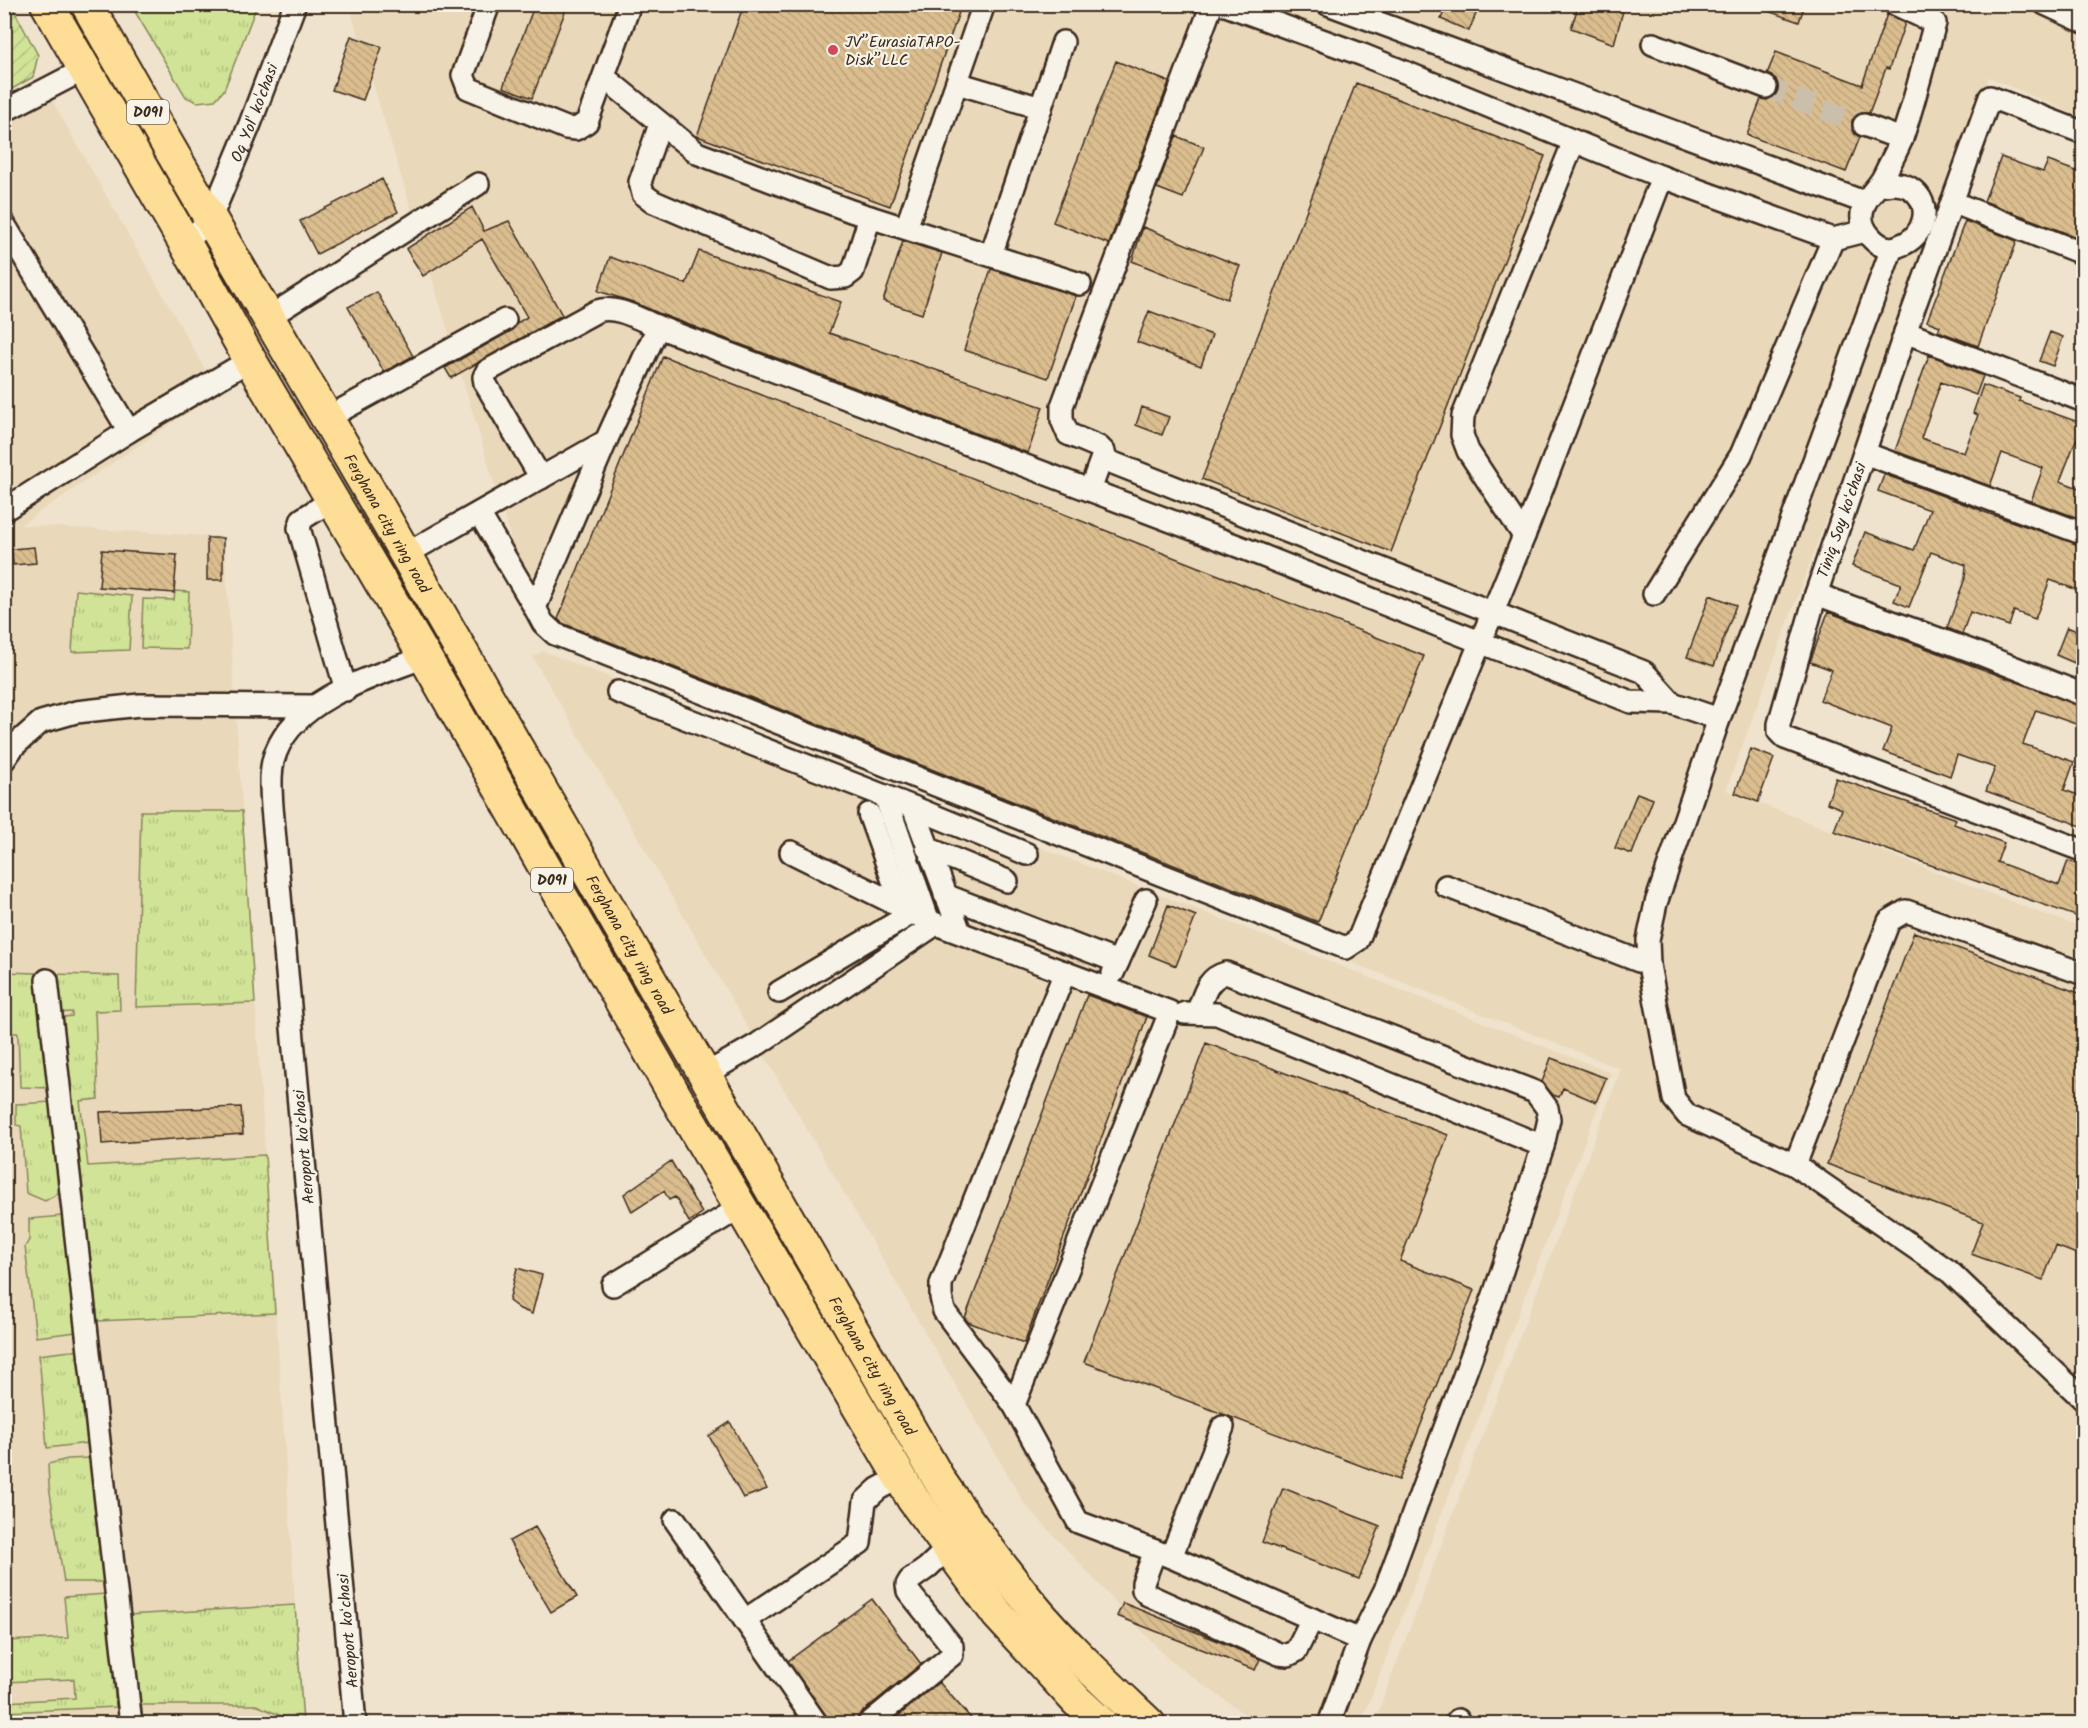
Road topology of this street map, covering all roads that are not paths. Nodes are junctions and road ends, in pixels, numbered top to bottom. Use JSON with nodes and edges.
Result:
{"nodes":[{"id":1,"x":47,"y":4,"type":"edge"},
{"id":2,"x":87,"y":4,"type":"edge"},
{"id":3,"x":295,"y":4,"type":"edge"},
{"id":4,"x":489,"y":4,"type":"edge"},
{"id":5,"x":630,"y":4,"type":"edge"},
{"id":6,"x":984,"y":4,"type":"edge"},
{"id":7,"x":1212,"y":4,"type":"edge"},
{"id":8,"x":1223,"y":4,"type":"edge"},
{"id":9,"x":1328,"y":4,"type":"edge"},
{"id":10,"x":1895,"y":4,"type":"edge"},
{"id":11,"x":2044,"y":4,"type":"edge"},
{"id":12,"x":2084,"y":22,"type":"edge"},
{"id":13,"x":1063,"y":42,"type":"dead end"},
{"id":14,"x":1653,"y":44,"type":"dead end"},
{"id":15,"x":85,"y":69,"type":"junction"},
{"id":16,"x":604,"y":77,"type":"junction"},
{"id":17,"x":957,"y":83,"type":"junction"},
{"id":18,"x":1766,"y":87,"type":"tunnel mouth"},
{"id":19,"x":1041,"y":108,"type":"junction"},
{"id":20,"x":4,"y":111,"type":"edge"},
{"id":21,"x":660,"y":124,"type":"junction"},
{"id":22,"x":1864,"y":125,"type":"tunnel mouth"},
{"id":23,"x":2084,"y":133,"type":"edge"},
{"id":24,"x":1902,"y":139,"type":"junction"},
{"id":25,"x":1574,"y":141,"type":"junction"},
{"id":26,"x":1662,"y":177,"type":"junction"},
{"id":27,"x":478,"y":184,"type":"dead end"},
{"id":28,"x":1879,"y":186,"type":"junction"},
{"id":29,"x":1864,"y":202,"type":"junction"},
{"id":30,"x":1952,"y":202,"type":"junction"},
{"id":31,"x":870,"y":217,"type":"junction"},
{"id":32,"x":210,"y":219,"type":"junction"},
{"id":33,"x":4,"y":224,"type":"edge"},
{"id":34,"x":906,"y":228,"type":"junction"},
{"id":35,"x":1865,"y":231,"type":"junction"},
{"id":36,"x":1833,"y":239,"type":"junction"},
{"id":37,"x":185,"y":243,"type":"junction"},
{"id":38,"x":1892,"y":248,"type":"junction"},
{"id":39,"x":2084,"y":254,"type":"edge"},
{"id":40,"x":991,"y":255,"type":"junction"},
{"id":41,"x":1080,"y":284,"type":"dead end"},
{"id":42,"x":269,"y":317,"type":"junction"},
{"id":43,"x":505,"y":320,"type":"dead end"},
{"id":44,"x":658,"y":327,"type":"junction"},
{"id":45,"x":1905,"y":332,"type":"junction"},
{"id":46,"x":250,"y":360,"type":"junction"},
{"id":47,"x":2084,"y":401,"type":"edge"},
{"id":48,"x":327,"y":418,"type":"junction"},
{"id":49,"x":129,"y":431,"type":"junction"},
{"id":50,"x":606,"y":441,"type":"junction"},
{"id":51,"x":1864,"y":453,"type":"junction"},
{"id":52,"x":1103,"y":459,"type":"junction"},
{"id":53,"x":541,"y":478,"type":"junction"},
{"id":54,"x":1090,"y":490,"type":"junction"},
{"id":55,"x":332,"y":500,"type":"junction"},
{"id":56,"x":4,"y":510,"type":"edge"},
{"id":57,"x":479,"y":513,"type":"junction"},
{"id":58,"x":1258,"y":520,"type":"junction"},
{"id":59,"x":2084,"y":534,"type":"edge"},
{"id":60,"x":1524,"y":536,"type":"junction"},
{"id":61,"x":1248,"y":550,"type":"junction"},
{"id":62,"x":406,"y":554,"type":"junction"},
{"id":63,"x":1654,"y":594,"type":"dead end"},
{"id":64,"x":1816,"y":594,"type":"junction"},
{"id":65,"x":535,"y":608,"type":"junction"},
{"id":66,"x":1493,"y":613,"type":"junction"},
{"id":67,"x":1481,"y":642,"type":"junction"},
{"id":68,"x":425,"y":657,"type":"junction"},
{"id":69,"x":346,"y":690,"type":"junction"},
{"id":70,"x":618,"y":692,"type":"dead end"},
{"id":71,"x":2084,"y":695,"type":"edge"},
{"id":72,"x":1672,"y":703,"type":"junction"},
{"id":73,"x":313,"y":706,"type":"junction"},
{"id":74,"x":1719,"y":719,"type":"junction"},
{"id":75,"x":4,"y":760,"type":"edge"},
{"id":76,"x":885,"y":796,"type":"junction"},
{"id":77,"x":913,"y":807,"type":"junction"},
{"id":78,"x":869,"y":814,"type":"dead end"},
{"id":79,"x":927,"y":848,"type":"junction"},
{"id":80,"x":2084,"y":851,"type":"edge"},
{"id":81,"x":791,"y":852,"type":"dead end"},
{"id":82,"x":1027,"y":854,"type":"dead end"},
{"id":83,"x":1007,"y":881,"type":"dead end"},
{"id":84,"x":1446,"y":886,"type":"dead end"},
{"id":85,"x":945,"y":895,"type":"junction"},
{"id":86,"x":1146,"y":900,"type":"dead end"},
{"id":87,"x":920,"y":915,"type":"junction"},
{"id":88,"x":960,"y":932,"type":"junction"},
{"id":89,"x":1118,"y":962,"type":"junction"},
{"id":90,"x":1649,"y":965,"type":"junction"},
{"id":91,"x":1065,"y":972,"type":"junction"},
{"id":92,"x":2084,"y":974,"type":"edge"},
{"id":93,"x":47,"y":980,"type":"dead end"},
{"id":94,"x":1106,"y":988,"type":"junction"},
{"id":95,"x":779,"y":992,"type":"dead end"},
{"id":96,"x":1170,"y":1012,"type":"junction"},
{"id":97,"x":1197,"y":1013,"type":"junction"},
{"id":98,"x":704,"y":1075,"type":"junction"},
{"id":99,"x":1543,"y":1146,"type":"junction"},
{"id":100,"x":1795,"y":1164,"type":"junction"},
{"id":101,"x":741,"y":1207,"type":"junction"},
{"id":102,"x":613,"y":1286,"type":"dead end"},
{"id":103,"x":2084,"y":1400,"type":"edge"},
{"id":104,"x":1014,"y":1405,"type":"junction"},
{"id":105,"x":1223,"y":1427,"type":"dead end"},
{"id":106,"x":900,"y":1477,"type":"junction"},
{"id":107,"x":675,"y":1520,"type":"dead end"},
{"id":108,"x":948,"y":1548,"type":"junction"},
{"id":109,"x":1163,"y":1554,"type":"junction"},
{"id":110,"x":1312,"y":1619,"type":"junction"},
{"id":111,"x":745,"y":1620,"type":"junction"},
{"id":112,"x":1360,"y":1640,"type":"junction"},
{"id":113,"x":131,"y":1724,"type":"edge"},
{"id":114,"x":355,"y":1724,"type":"edge"},
{"id":115,"x":817,"y":1724,"type":"edge"},
{"id":116,"x":868,"y":1724,"type":"edge"},
{"id":117,"x":1102,"y":1724,"type":"edge"},
{"id":118,"x":1149,"y":1724,"type":"edge"},
{"id":119,"x":1329,"y":1724,"type":"edge"}],
"edges":[{"from":1,"to":15,"type":"highway","name":"Ferghana city ring road","number":"D091"},
{"from":2,"to":32,"type":"highway","name":"Ferghana city ring road","number":"D091"},
{"from":3,"to":32,"type":"street","name":"Oq Yol' ko'chasi"},
{"from":4,"to":16,"type":"street"},
{"from":5,"to":16,"type":"street"},
{"from":6,"to":17,"type":"street"},
{"from":7,"to":52,"type":"street"},
{"from":8,"to":25,"type":"street"},
{"from":9,"to":29,"type":"street"},
{"from":10,"to":24,"type":"street"},
{"from":11,"to":12,"type":"street"},
{"from":13,"to":19,"type":"street"},
{"from":14,"to":18,"type":"street"},
{"from":15,"to":20,"type":"street"},
{"from":15,"to":37,"type":"highway","name":"Ferghana city ring road","number":"D091"},
{"from":16,"to":21,"type":"street"},
{"from":17,"to":19,"type":"street"},
{"from":17,"to":34,"type":"street"},
{"from":19,"to":40,"type":"street"},
{"from":21,"to":31,"type":"street"},
{"from":21,"to":31,"type":"street"},
{"from":22,"to":24,"type":"street"},
{"from":23,"to":30,"type":"street","name":"Tiniq Soy koʻchasi"},
{"from":24,"to":28,"type":"street"},
{"from":25,"to":26,"type":"street"},
{"from":25,"to":60,"type":"street"},
{"from":26,"to":36,"type":"street"},
{"from":26,"to":60,"type":"street"},
{"from":27,"to":42,"type":"street"},
{"from":28,"to":29,"type":"street"},
{"from":28,"to":38,"type":"street"},
{"from":29,"to":35,"type":"street"},
{"from":30,"to":39,"type":"street"},
{"from":30,"to":45,"type":"street","name":"Tiniq Soy koʻchasi"},
{"from":31,"to":34,"type":"street"},
{"from":32,"to":37,"type":"street"},
{"from":32,"to":42,"type":"highway","name":"Ferghana city ring road","number":"D091"},
{"from":33,"to":49,"type":"street"},
{"from":34,"to":40,"type":"street"},
{"from":35,"to":36,"type":"street"},
{"from":35,"to":38,"type":"street"},
{"from":36,"to":63,"type":"street"},
{"from":37,"to":46,"type":"highway","name":"Ferghana city ring road","number":"D091"},
{"from":38,"to":74,"type":"street"},
{"from":40,"to":41,"type":"street"},
{"from":42,"to":48,"type":"highway","name":"Ferghana city ring road","number":"D091"},
{"from":43,"to":48,"type":"street"},
{"from":44,"to":50,"type":"street"},
{"from":44,"to":53,"type":"street"},
{"from":44,"to":54,"type":"street"},
{"from":45,"to":47,"type":"street"},
{"from":45,"to":51,"type":"street","name":"Tiniq Soy koʻchasi"},
{"from":46,"to":49,"type":"street"},
{"from":46,"to":55,"type":"highway","name":"Ferghana city ring road","number":"D091"},
{"from":48,"to":62,"type":"highway","name":"Ferghana city ring road","number":"D091"},
{"from":49,"to":56,"type":"street"},
{"from":50,"to":53,"type":"street"},
{"from":50,"to":65,"type":"street"},
{"from":51,"to":59,"type":"street"},
{"from":51,"to":64,"type":"street","name":"Tiniq Soy koʻchasi"},
{"from":52,"to":54,"type":"street"},
{"from":52,"to":58,"type":"street"},
{"from":53,"to":57,"type":"street"},
{"from":54,"to":61,"type":"street"},
{"from":55,"to":68,"type":"highway","name":"Ferghana city ring road","number":"D091"},
{"from":55,"to":69,"type":"street"},
{"from":57,"to":62,"type":"street"},
{"from":57,"to":65,"type":"street"},
{"from":58,"to":61,"type":"street"},
{"from":58,"to":66,"type":"street"},
{"from":60,"to":66,"type":"street"},
{"from":61,"to":67,"type":"street"},
{"from":62,"to":98,"type":"highway","name":"Ferghana city ring road","number":"D091"},
{"from":64,"to":71,"type":"street"},
{"from":64,"to":80,"type":"street","name":"Tiniq Soy koʻchasi"},
{"from":65,"to":67,"type":"street"},
{"from":66,"to":67,"type":"street"},
{"from":66,"to":72,"type":"street"},
{"from":67,"to":72,"type":"street"},
{"from":68,"to":69,"type":"street","name":"Aeroport koʻchasi"},
{"from":68,"to":101,"type":"highway","name":"Ferghana city ring road","number":"D091"},
{"from":69,"to":73,"type":"street","name":"Aeroport koʻchasi"},
{"from":70,"to":76,"type":"street"},
{"from":72,"to":74,"type":"street"},
{"from":73,"to":75,"type":"street"},
{"from":73,"to":114,"type":"street","name":"Aeroport koʻchasi"},
{"from":74,"to":90,"type":"street"},
{"from":76,"to":77,"type":"street"},
{"from":76,"to":87,"type":"street"},
{"from":77,"to":79,"type":"street"},
{"from":77,"to":82,"type":"street"},
{"from":78,"to":87,"type":"street"},
{"from":79,"to":83,"type":"street"},
{"from":79,"to":85,"type":"street"},
{"from":81,"to":87,"type":"street"},
{"from":84,"to":90,"type":"street"},
{"from":85,"to":88,"type":"street"},
{"from":85,"to":89,"type":"street"},
{"from":86,"to":89,"type":"street"},
{"from":87,"to":88,"type":"street"},
{"from":87,"to":95,"type":"street"},
{"from":87,"to":98,"type":"street"},
{"from":88,"to":91,"type":"street"},
{"from":89,"to":94,"type":"street"},
{"from":90,"to":100,"type":"street"},
{"from":91,"to":94,"type":"street"},
{"from":91,"to":104,"type":"street"},
{"from":92,"to":100,"type":"street"},
{"from":93,"to":113,"type":"street"},
{"from":94,"to":96,"type":"street"},
{"from":96,"to":97,"type":"street"},
{"from":96,"to":104,"type":"street"},
{"from":97,"to":99,"type":"street"},
{"from":97,"to":99,"type":"street"},
{"from":98,"to":118,"type":"highway","name":"Ferghana city ring road","number":"D091"},
{"from":99,"to":112,"type":"street"},
{"from":100,"to":103,"type":"street"},
{"from":101,"to":102,"type":"street"},
{"from":101,"to":106,"type":"highway","name":"Ferghana city ring road","number":"D091"},
{"from":104,"to":109,"type":"street"},
{"from":105,"to":109,"type":"street"},
{"from":106,"to":108,"type":"highway","name":"Ferghana city ring road","number":"D091"},
{"from":106,"to":111,"type":"street"},
{"from":107,"to":111,"type":"street"},
{"from":108,"to":116,"type":"street"},
{"from":108,"to":117,"type":"highway","name":"Ferghana city ring road","number":"D091"},
{"from":109,"to":110,"type":"street"},
{"from":109,"to":110,"type":"street"},
{"from":110,"to":112,"type":"street"},
{"from":111,"to":115,"type":"street"},
{"from":112,"to":119,"type":"street"}]}
